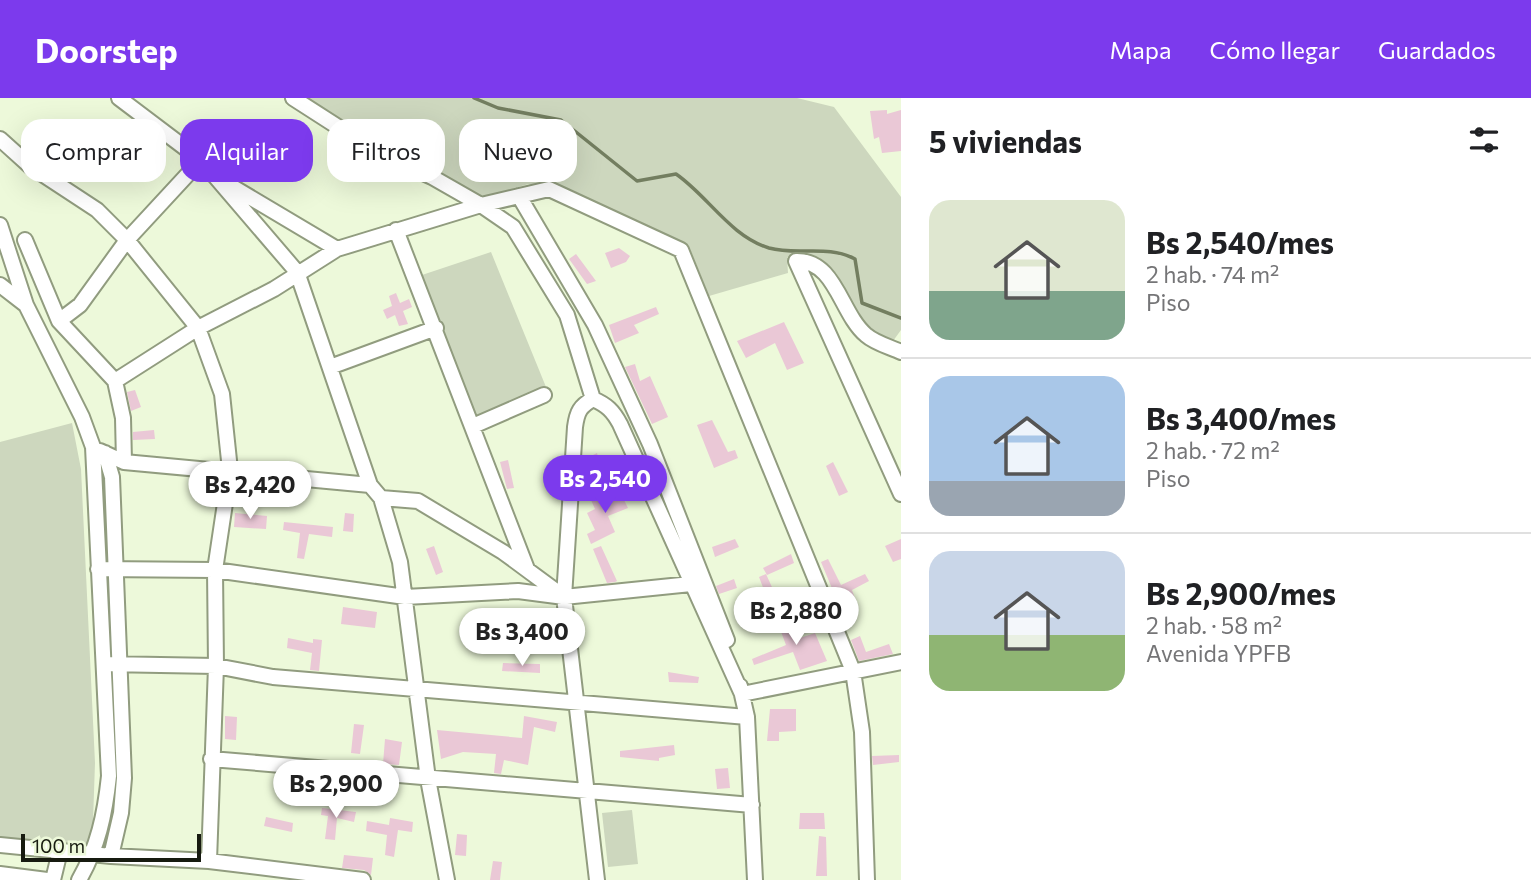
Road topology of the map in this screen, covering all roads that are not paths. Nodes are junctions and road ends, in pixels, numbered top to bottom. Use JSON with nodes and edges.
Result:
{"nodes":[{"id":1,"x":119,"y":98,"type":"edge"},
{"id":2,"x":293,"y":98,"type":"edge"},
{"id":3,"x":0,"y":139,"type":"edge"},
{"id":4,"x":180,"y":144,"type":"edge"},
{"id":5,"x":181,"y":182,"type":"edge"},
{"id":6,"x":220,"y":182,"type":"edge"},
{"id":7,"x":225,"y":182,"type":"edge"},
{"id":8,"x":519,"y":196,"type":"junction"},
{"id":9,"x":481,"y":205,"type":"junction"},
{"id":10,"x":0,"y":225,"type":"edge"},
{"id":11,"x":397,"y":230,"type":"junction"},
{"id":12,"x":25,"y":240,"type":"dead end"},
{"id":13,"x":127,"y":240,"type":"junction"},
{"id":14,"x":337,"y":248,"type":"junction"},
{"id":15,"x":297,"y":272,"type":"junction"},
{"id":16,"x":0,"y":285,"type":"edge"},
{"id":17,"x":26,"y":305,"type":"junction"},
{"id":18,"x":60,"y":321,"type":"junction"},
{"id":19,"x":198,"y":328,"type":"junction"},
{"id":20,"x":436,"y":328,"type":"junction"},
{"id":21,"x":901,"y":352,"type":"edge"},
{"id":22,"x":330,"y":367,"type":"junction"},
{"id":23,"x":115,"y":381,"type":"junction"},
{"id":24,"x":544,"y":395,"type":"dead end"},
{"id":25,"x":593,"y":399,"type":"junction"},
{"id":26,"x":473,"y":426,"type":"junction"},
{"id":27,"x":99,"y":450,"type":"junction"},
{"id":28,"x":124,"y":462,"type":"junction"},
{"id":29,"x":230,"y":470,"type":"junction"},
{"id":30,"x":370,"y":485,"type":"junction"},
{"id":31,"x":901,"y":494,"type":"edge"},
{"id":32,"x":381,"y":498,"type":"junction"},
{"id":33,"x":98,"y":569,"type":"junction"},
{"id":34,"x":215,"y":569,"type":"junction"},
{"id":35,"x":116,"y":570,"type":"junction"},
{"id":36,"x":527,"y":570,"type":"junction"},
{"id":37,"x":691,"y":584,"type":"junction"},
{"id":38,"x":405,"y":597,"type":"junction"},
{"id":39,"x":564,"y":597,"type":"junction"},
{"id":40,"x":901,"y":662,"type":"edge"},
{"id":41,"x":112,"y":664,"type":"junction"},
{"id":42,"x":216,"y":666,"type":"junction"},
{"id":43,"x":853,"y":671,"type":"junction"},
{"id":44,"x":415,"y":687,"type":"junction"},
{"id":45,"x":742,"y":694,"type":"junction"},
{"id":46,"x":574,"y":701,"type":"junction"},
{"id":47,"x":747,"y":717,"type":"junction"},
{"id":48,"x":211,"y":759,"type":"junction"},
{"id":49,"x":428,"y":779,"type":"junction"},
{"id":50,"x":585,"y":792,"type":"junction"},
{"id":51,"x":752,"y":805,"type":"junction"},
{"id":52,"x":0,"y":845,"type":"edge"},
{"id":53,"x":60,"y":851,"type":"junction"},
{"id":54,"x":94,"y":854,"type":"junction"},
{"id":55,"x":111,"y":856,"type":"junction"},
{"id":56,"x":209,"y":861,"type":"junction"},
{"id":57,"x":0,"y":874,"type":"edge"},
{"id":58,"x":47,"y":880,"type":"edge"},
{"id":59,"x":53,"y":880,"type":"edge"},
{"id":60,"x":79,"y":880,"type":"edge"},
{"id":61,"x":363,"y":880,"type":"edge"},
{"id":62,"x":447,"y":880,"type":"edge"},
{"id":63,"x":597,"y":880,"type":"edge"},
{"id":64,"x":755,"y":880,"type":"edge"},
{"id":65,"x":867,"y":880,"type":"edge"}],
"edges":[{"from":1,"to":4,"type":"street"},
{"from":2,"to":9,"type":"street"},
{"from":3,"to":13,"type":"street"},
{"from":5,"to":13,"type":"street"},
{"from":6,"to":15,"type":"street"},
{"from":7,"to":14,"type":"street"},
{"from":8,"to":9,"type":"street"},
{"from":8,"to":43,"type":"street"},
{"from":8,"to":45,"type":"street"},
{"from":9,"to":11,"type":"street"},
{"from":9,"to":25,"type":"street"},
{"from":10,"to":17,"type":"street"},
{"from":11,"to":14,"type":"street"},
{"from":11,"to":20,"type":"street"},
{"from":12,"to":18,"type":"street"},
{"from":13,"to":18,"type":"street"},
{"from":13,"to":19,"type":"street"},
{"from":14,"to":15,"type":"street"},
{"from":15,"to":19,"type":"street"},
{"from":15,"to":22,"type":"street"},
{"from":16,"to":17,"type":"street"},
{"from":17,"to":27,"type":"street"},
{"from":18,"to":23,"type":"street"},
{"from":19,"to":23,"type":"street"},
{"from":19,"to":29,"type":"street"},
{"from":20,"to":22,"type":"street"},
{"from":20,"to":26,"type":"street"},
{"from":21,"to":31,"type":"street"},
{"from":22,"to":30,"type":"street"},
{"from":23,"to":28,"type":"street"},
{"from":24,"to":26,"type":"street"},
{"from":25,"to":37,"type":"street"},
{"from":25,"to":39,"type":"street"},
{"from":26,"to":36,"type":"street"},
{"from":27,"to":28,"type":"street"},
{"from":27,"to":33,"type":"street"},
{"from":27,"to":35,"type":"street"},
{"from":28,"to":29,"type":"street"},
{"from":29,"to":30,"type":"street"},
{"from":29,"to":34,"type":"street"},
{"from":30,"to":32,"type":"street"},
{"from":32,"to":36,"type":"street"},
{"from":32,"to":38,"type":"street"},
{"from":33,"to":35,"type":"street"},
{"from":33,"to":41,"type":"street"},
{"from":34,"to":35,"type":"street"},
{"from":34,"to":38,"type":"street"},
{"from":34,"to":42,"type":"street"},
{"from":35,"to":41,"type":"street"},
{"from":36,"to":39,"type":"street"},
{"from":37,"to":39,"type":"street"},
{"from":37,"to":45,"type":"street"},
{"from":38,"to":39,"type":"street"},
{"from":38,"to":44,"type":"street"},
{"from":39,"to":46,"type":"street"},
{"from":40,"to":43,"type":"street"},
{"from":41,"to":42,"type":"street"},
{"from":41,"to":54,"type":"street"},
{"from":41,"to":55,"type":"street"},
{"from":42,"to":44,"type":"street"},
{"from":42,"to":48,"type":"street"},
{"from":43,"to":45,"type":"street"},
{"from":43,"to":65,"type":"street"},
{"from":44,"to":46,"type":"street"},
{"from":44,"to":49,"type":"street"},
{"from":45,"to":47,"type":"street"},
{"from":46,"to":47,"type":"street"},
{"from":46,"to":50,"type":"street"},
{"from":47,"to":51,"type":"street"},
{"from":48,"to":49,"type":"street"},
{"from":48,"to":56,"type":"street"},
{"from":49,"to":50,"type":"street"},
{"from":49,"to":62,"type":"street"},
{"from":50,"to":51,"type":"street"},
{"from":50,"to":63,"type":"street"},
{"from":51,"to":64,"type":"street"},
{"from":52,"to":53,"type":"street"},
{"from":53,"to":54,"type":"street"},
{"from":53,"to":59,"type":"street"},
{"from":54,"to":55,"type":"street"},
{"from":54,"to":60,"type":"street"},
{"from":55,"to":56,"type":"street"},
{"from":56,"to":61,"type":"street"},
{"from":57,"to":58,"type":"street"}]}
